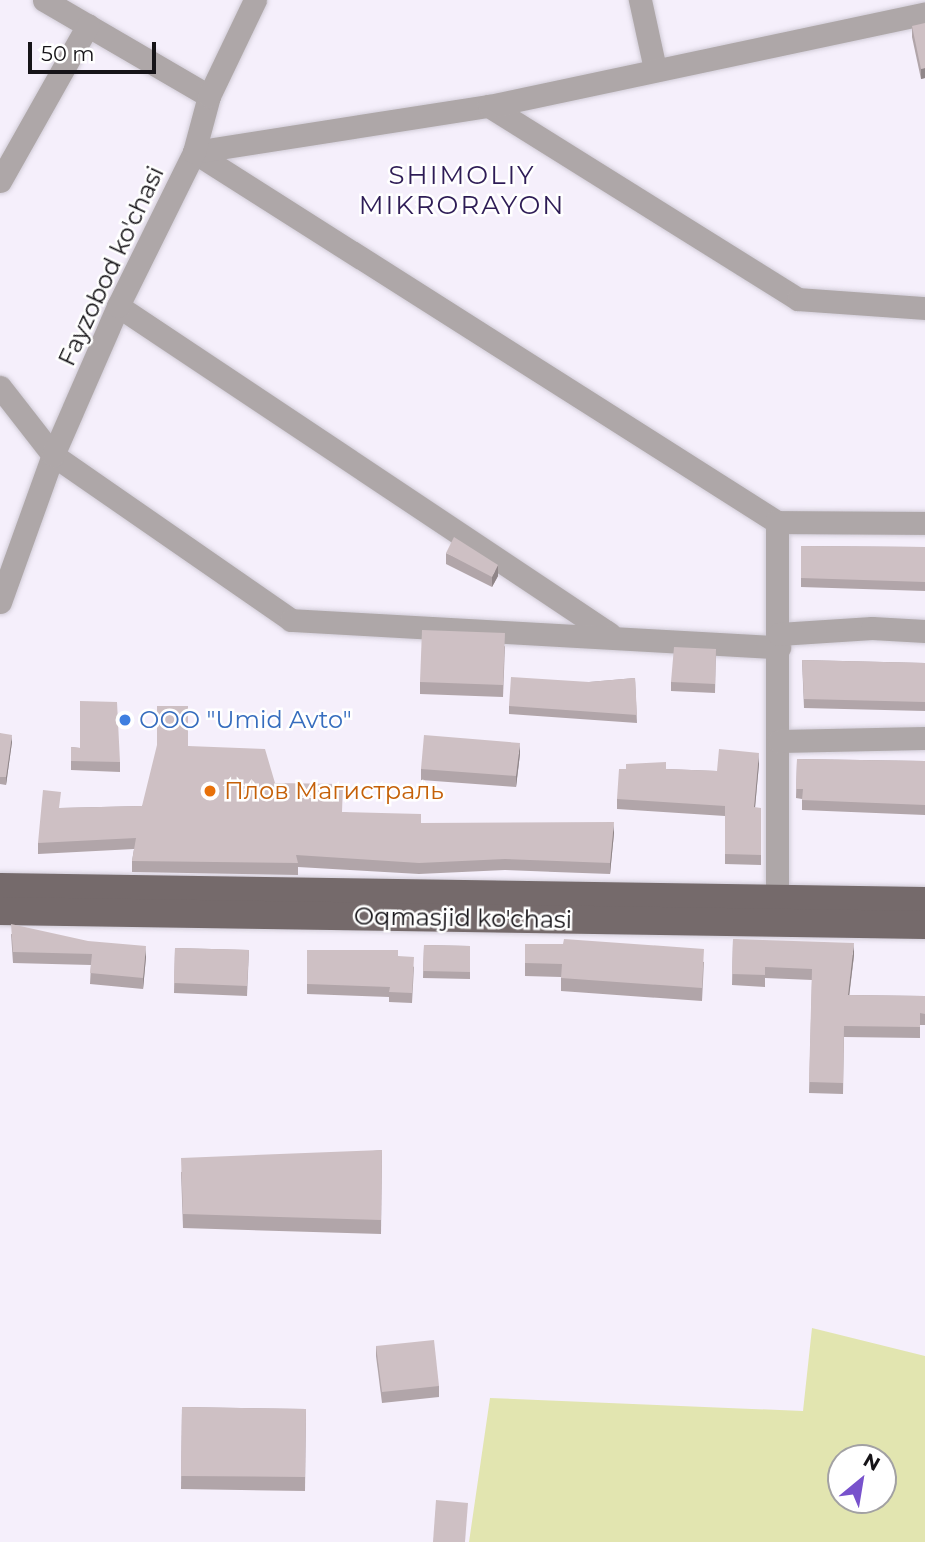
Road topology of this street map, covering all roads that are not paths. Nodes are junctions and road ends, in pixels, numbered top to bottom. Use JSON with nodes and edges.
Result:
{"nodes":[{"id":1,"x":44,"y":0,"type":"edge"},
{"id":2,"x":255,"y":0,"type":"edge"},
{"id":3,"x":640,"y":0,"type":"edge"},
{"id":4,"x":925,"y":13,"type":"edge"},
{"id":5,"x":88,"y":25,"type":"junction"},
{"id":6,"x":655,"y":69,"type":"junction"},
{"id":7,"x":209,"y":96,"type":"junction"},
{"id":8,"x":489,"y":106,"type":"junction"},
{"id":9,"x":194,"y":152,"type":"junction"},
{"id":10,"x":0,"y":181,"type":"edge"},
{"id":11,"x":118,"y":306,"type":"junction"},
{"id":12,"x":925,"y":308,"type":"edge"},
{"id":13,"x":0,"y":387,"type":"edge"},
{"id":14,"x":53,"y":456,"type":"junction"},
{"id":15,"x":777,"y":522,"type":"junction"},
{"id":16,"x":925,"y":523,"type":"edge"},
{"id":17,"x":0,"y":603,"type":"edge"},
{"id":18,"x":925,"y":631,"type":"edge"},
{"id":19,"x":610,"y":634,"type":"junction"},
{"id":20,"x":779,"y":640,"type":"junction"},
{"id":21,"x":925,"y":738,"type":"edge"},
{"id":22,"x":779,"y":741,"type":"junction"},
{"id":23,"x":0,"y":887,"type":"edge"},
{"id":24,"x":777,"y":898,"type":"junction"},
{"id":25,"x":925,"y":901,"type":"edge"},
{"id":26,"x":0,"y":911,"type":"edge"},
{"id":27,"x":925,"y":925,"type":"edge"}],
"edges":[{"from":1,"to":5,"type":"street"},
{"from":2,"to":7,"type":"street","name":"Fayzobod ko'chasi"},
{"from":3,"to":6,"type":"street"},
{"from":4,"to":6,"type":"street"},
{"from":5,"to":7,"type":"street"},
{"from":5,"to":10,"type":"street"},
{"from":6,"to":8,"type":"street"},
{"from":7,"to":9,"type":"street","name":"Fayzobod ko'chasi"},
{"from":8,"to":9,"type":"street"},
{"from":8,"to":12,"type":"street"},
{"from":9,"to":11,"type":"street","name":"Fayzobod ko'chasi"},
{"from":9,"to":15,"type":"street"},
{"from":11,"to":14,"type":"street","name":"Fayzobod ko'chasi"},
{"from":11,"to":19,"type":"street"},
{"from":13,"to":14,"type":"street"},
{"from":14,"to":17,"type":"street","name":"Fayzobod ko'chasi"},
{"from":14,"to":19,"type":"street"},
{"from":15,"to":16,"type":"street"},
{"from":15,"to":20,"type":"street"},
{"from":18,"to":20,"type":"street"},
{"from":19,"to":20,"type":"street"},
{"from":20,"to":22,"type":"street"},
{"from":21,"to":22,"type":"street"},
{"from":22,"to":24,"type":"street"},
{"from":23,"to":24,"type":"main road","name":"Oqmasjid ko'chasi"},
{"from":24,"to":25,"type":"main road","name":"Oqmasjid ko'chasi"},
{"from":26,"to":27,"type":"main road","name":"Oqmasjid ko'chasi"}]}
